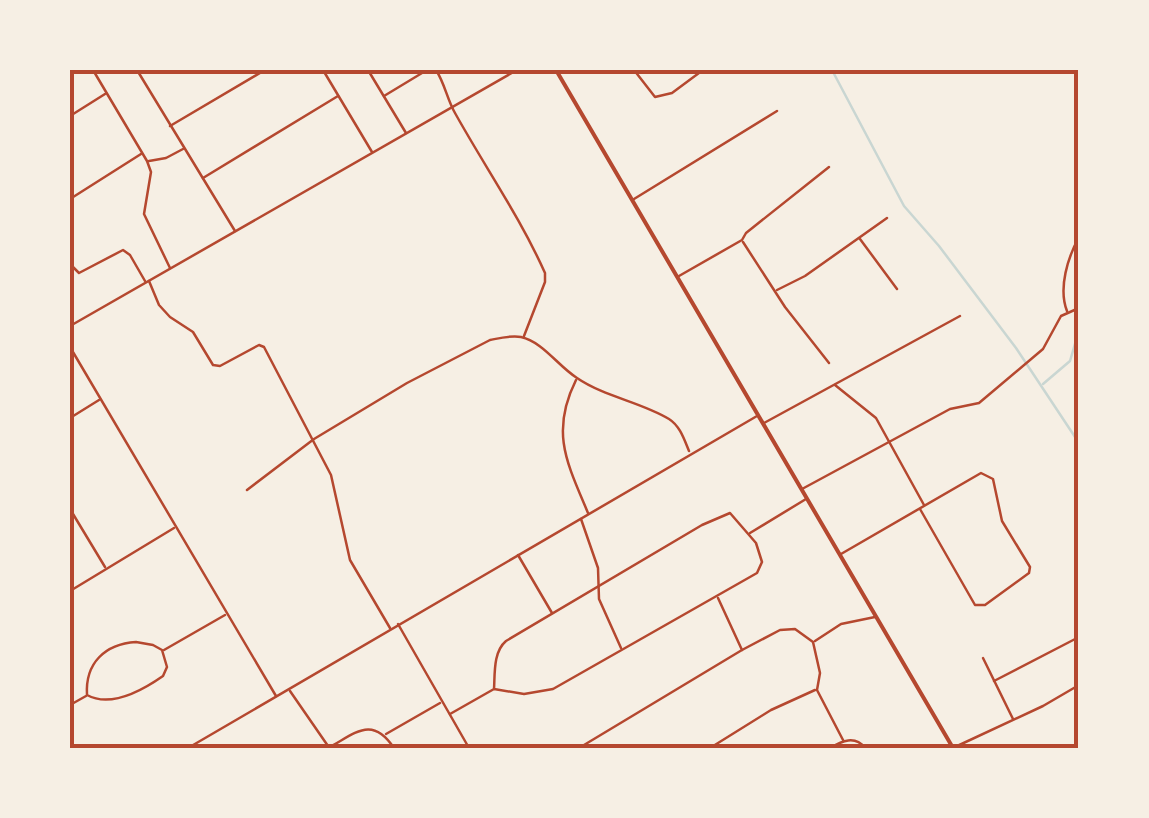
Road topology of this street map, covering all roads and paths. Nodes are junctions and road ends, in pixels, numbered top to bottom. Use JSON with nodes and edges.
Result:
{"nodes":[{"id":1,"x":93,"y":70,"type":"edge"},
{"id":2,"x":148,"y":70,"type":"edge"},
{"id":3,"x":265,"y":70,"type":"edge"},
{"id":4,"x":323,"y":70,"type":"edge"},
{"id":5,"x":368,"y":70,"type":"edge"},
{"id":6,"x":427,"y":70,"type":"edge"},
{"id":7,"x":436,"y":70,"type":"edge"},
{"id":8,"x":503,"y":70,"type":"edge"},
{"id":9,"x":517,"y":70,"type":"edge"},
{"id":10,"x":556,"y":70,"type":"edge"},
{"id":11,"x":634,"y":70,"type":"edge"},
{"id":12,"x":703,"y":70,"type":"edge"},
{"id":13,"x":138,"y":72,"type":"edge"},
{"id":14,"x":506,"y":76,"type":"junction"},
{"id":15,"x":106,"y":94,"type":"junction"},
{"id":16,"x":338,"y":96,"type":"junction"},
{"id":17,"x":383,"y":97,"type":"junction"},
{"id":18,"x":452,"y":108,"type":"junction"},
{"id":19,"x":777,"y":111,"type":"dead end"},
{"id":20,"x":70,"y":116,"type":"edge"},
{"id":21,"x":169,"y":127,"type":"junction"},
{"id":22,"x":406,"y":134,"type":"junction"},
{"id":23,"x":184,"y":149,"type":"junction"},
{"id":24,"x":142,"y":153,"type":"junction"},
{"id":25,"x":373,"y":153,"type":"junction"},
{"id":26,"x":147,"y":161,"type":"junction"},
{"id":27,"x":829,"y":167,"type":"dead end"},
{"id":28,"x":202,"y":179,"type":"junction"},
{"id":29,"x":70,"y":199,"type":"edge"},
{"id":30,"x":633,"y":200,"type":"junction"},
{"id":31,"x":888,"y":218,"type":"dead end"},
{"id":32,"x":236,"y":232,"type":"junction"},
{"id":33,"x":1079,"y":237,"type":"edge"},
{"id":34,"x":859,"y":238,"type":"junction"},
{"id":35,"x":742,"y":240,"type":"junction"},
{"id":36,"x":70,"y":264,"type":"edge"},
{"id":37,"x":170,"y":269,"type":"junction"},
{"id":38,"x":678,"y":277,"type":"junction"},
{"id":39,"x":147,"y":282,"type":"junction"},
{"id":40,"x":898,"y":289,"type":"dead end"},
{"id":41,"x":775,"y":290,"type":"junction"},
{"id":42,"x":1079,"y":308,"type":"edge"},
{"id":43,"x":1067,"y":311,"type":"junction"},
{"id":44,"x":960,"y":316,"type":"dead end"},
{"id":45,"x":70,"y":326,"type":"edge"},
{"id":46,"x":524,"y":337,"type":"junction"},
{"id":47,"x":70,"y":347,"type":"edge"},
{"id":48,"x":829,"y":363,"type":"dead end"},
{"id":49,"x":577,"y":378,"type":"junction"},
{"id":50,"x":834,"y":384,"type":"junction"},
{"id":51,"x":100,"y":400,"type":"junction"},
{"id":52,"x":757,"y":415,"type":"junction"},
{"id":53,"x":70,"y":418,"type":"edge"},
{"id":54,"x":762,"y":424,"type":"junction"},
{"id":55,"x":314,"y":439,"type":"junction"},
{"id":56,"x":890,"y":441,"type":"junction"},
{"id":57,"x":690,"y":453,"type":"junction"},
{"id":58,"x":247,"y":490,"type":"dead end"},
{"id":59,"x":801,"y":490,"type":"junction"},
{"id":60,"x":806,"y":500,"type":"junction"},
{"id":61,"x":923,"y":508,"type":"junction"},
{"id":62,"x":70,"y":509,"type":"edge"},
{"id":63,"x":588,"y":513,"type":"junction"},
{"id":64,"x":581,"y":517,"type":"junction"},
{"id":65,"x":176,"y":528,"type":"junction"},
{"id":66,"x":749,"y":534,"type":"junction"},
{"id":67,"x":518,"y":554,"type":"junction"},
{"id":68,"x":838,"y":555,"type":"junction"},
{"id":69,"x":106,"y":569,"type":"junction"},
{"id":70,"x":598,"y":586,"type":"junction"},
{"id":71,"x":70,"y":591,"type":"edge"},
{"id":72,"x":718,"y":597,"type":"junction"},
{"id":73,"x":552,"y":613,"type":"junction"},
{"id":74,"x":225,"y":614,"type":"junction"},
{"id":75,"x":875,"y":617,"type":"junction"},
{"id":76,"x":398,"y":624,"type":"junction"},
{"id":77,"x":391,"y":629,"type":"junction"},
{"id":78,"x":1079,"y":637,"type":"edge"},
{"id":79,"x":813,"y":642,"type":"junction"},
{"id":80,"x":162,"y":650,"type":"junction"},
{"id":81,"x":622,"y":650,"type":"junction"},
{"id":82,"x":742,"y":650,"type":"junction"},
{"id":83,"x":983,"y":658,"type":"dead end"},
{"id":84,"x":994,"y":682,"type":"junction"},
{"id":85,"x":1079,"y":686,"type":"edge"},
{"id":86,"x":494,"y":689,"type":"junction"},
{"id":87,"x":289,"y":690,"type":"junction"},
{"id":88,"x":816,"y":690,"type":"junction"},
{"id":89,"x":87,"y":695,"type":"junction"},
{"id":90,"x":276,"y":697,"type":"junction"},
{"id":91,"x":442,"y":702,"type":"junction"},
{"id":92,"x":70,"y":706,"type":"edge"},
{"id":93,"x":450,"y":714,"type":"junction"},
{"id":94,"x":1013,"y":720,"type":"junction"},
{"id":95,"x":385,"y":734,"type":"junction"},
{"id":96,"x":842,"y":740,"type":"junction"},
{"id":97,"x":336,"y":746,"type":"edge"},
{"id":98,"x":188,"y":748,"type":"edge"},
{"id":99,"x":329,"y":748,"type":"edge"},
{"id":100,"x":394,"y":748,"type":"edge"},
{"id":101,"x":470,"y":748,"type":"edge"},
{"id":102,"x":579,"y":748,"type":"edge"},
{"id":103,"x":710,"y":748,"type":"edge"},
{"id":104,"x":830,"y":748,"type":"edge"},
{"id":105,"x":865,"y":748,"type":"edge"},
{"id":106,"x":953,"y":748,"type":"edge"}],
"edges":[{"from":1,"to":15,"type":"street"},
{"from":2,"to":13,"type":"street"},
{"from":3,"to":21,"type":"street"},
{"from":4,"to":16,"type":"street"},
{"from":5,"to":17,"type":"street"},
{"from":6,"to":17,"type":"street"},
{"from":7,"to":18,"type":"street"},
{"from":8,"to":14,"type":"street"},
{"from":9,"to":14,"type":"street"},
{"from":10,"to":30,"type":"main road"},
{"from":11,"to":12,"type":"street"},
{"from":13,"to":21,"type":"street"},
{"from":14,"to":18,"type":"street"},
{"from":15,"to":20,"type":"street"},
{"from":15,"to":24,"type":"street"},
{"from":16,"to":25,"type":"street"},
{"from":16,"to":28,"type":"street"},
{"from":17,"to":22,"type":"street"},
{"from":18,"to":22,"type":"street"},
{"from":18,"to":46,"type":"street"},
{"from":19,"to":30,"type":"street"},
{"from":21,"to":23,"type":"street"},
{"from":22,"to":25,"type":"street"},
{"from":23,"to":26,"type":"street"},
{"from":23,"to":28,"type":"street"},
{"from":24,"to":26,"type":"street"},
{"from":24,"to":29,"type":"street"},
{"from":25,"to":32,"type":"street"},
{"from":26,"to":37,"type":"street"},
{"from":27,"to":35,"type":"street"},
{"from":28,"to":32,"type":"street"},
{"from":30,"to":38,"type":"main road"},
{"from":31,"to":34,"type":"street"},
{"from":32,"to":37,"type":"street"},
{"from":33,"to":43,"type":"street"},
{"from":34,"to":40,"type":"street"},
{"from":34,"to":41,"type":"street"},
{"from":35,"to":38,"type":"street"},
{"from":35,"to":41,"type":"street"},
{"from":36,"to":39,"type":"street"},
{"from":37,"to":39,"type":"street"},
{"from":38,"to":52,"type":"main road"},
{"from":39,"to":45,"type":"street"},
{"from":39,"to":55,"type":"street"},
{"from":41,"to":48,"type":"street"},
{"from":42,"to":43,"type":"street"},
{"from":43,"to":56,"type":"street"},
{"from":44,"to":50,"type":"street"},
{"from":46,"to":49,"type":"street"},
{"from":46,"to":55,"type":"street"},
{"from":47,"to":51,"type":"street"},
{"from":49,"to":57,"type":"street"},
{"from":49,"to":63,"type":"street"},
{"from":50,"to":54,"type":"street"},
{"from":50,"to":56,"type":"street"},
{"from":51,"to":53,"type":"street"},
{"from":51,"to":65,"type":"street"},
{"from":52,"to":54,"type":"main road"},
{"from":52,"to":57,"type":"street"},
{"from":54,"to":59,"type":"main road"},
{"from":55,"to":58,"type":"street"},
{"from":55,"to":77,"type":"street"},
{"from":56,"to":59,"type":"street"},
{"from":56,"to":61,"type":"street"},
{"from":57,"to":63,"type":"street"},
{"from":59,"to":60,"type":"main road"},
{"from":60,"to":66,"type":"street"},
{"from":60,"to":68,"type":"main road"},
{"from":61,"to":61,"type":"street"},
{"from":61,"to":68,"type":"street"},
{"from":62,"to":69,"type":"street"},
{"from":63,"to":64,"type":"street"},
{"from":64,"to":67,"type":"street"},
{"from":64,"to":70,"type":"street"},
{"from":65,"to":69,"type":"street"},
{"from":65,"to":74,"type":"street"},
{"from":66,"to":70,"type":"street"},
{"from":66,"to":72,"type":"street"},
{"from":67,"to":73,"type":"street"},
{"from":67,"to":76,"type":"street"},
{"from":68,"to":75,"type":"main road"},
{"from":69,"to":71,"type":"street"},
{"from":70,"to":73,"type":"street"},
{"from":70,"to":81,"type":"street"},
{"from":72,"to":81,"type":"street"},
{"from":72,"to":82,"type":"street"},
{"from":73,"to":86,"type":"street"},
{"from":74,"to":80,"type":"street"},
{"from":74,"to":90,"type":"street"},
{"from":75,"to":79,"type":"street"},
{"from":75,"to":106,"type":"main road"},
{"from":76,"to":77,"type":"street"},
{"from":76,"to":91,"type":"street"},
{"from":77,"to":87,"type":"street"},
{"from":78,"to":84,"type":"street"},
{"from":79,"to":82,"type":"street"},
{"from":79,"to":88,"type":"street"},
{"from":80,"to":89,"type":"street"},
{"from":80,"to":89,"type":"street"},
{"from":81,"to":86,"type":"street"},
{"from":82,"to":102,"type":"street"},
{"from":83,"to":84,"type":"street"},
{"from":84,"to":94,"type":"street"},
{"from":85,"to":94,"type":"street"},
{"from":86,"to":93,"type":"street"},
{"from":87,"to":90,"type":"street"},
{"from":87,"to":99,"type":"street"},
{"from":88,"to":96,"type":"street"},
{"from":88,"to":103,"type":"street"},
{"from":89,"to":92,"type":"street"},
{"from":90,"to":98,"type":"street"},
{"from":91,"to":93,"type":"street"},
{"from":91,"to":95,"type":"street"},
{"from":93,"to":101,"type":"street"},
{"from":94,"to":106,"type":"street"},
{"from":95,"to":97,"type":"street"},
{"from":95,"to":100,"type":"street"},
{"from":96,"to":104,"type":"street"},
{"from":96,"to":105,"type":"street"},
{"from":97,"to":99,"type":"street"}]}
